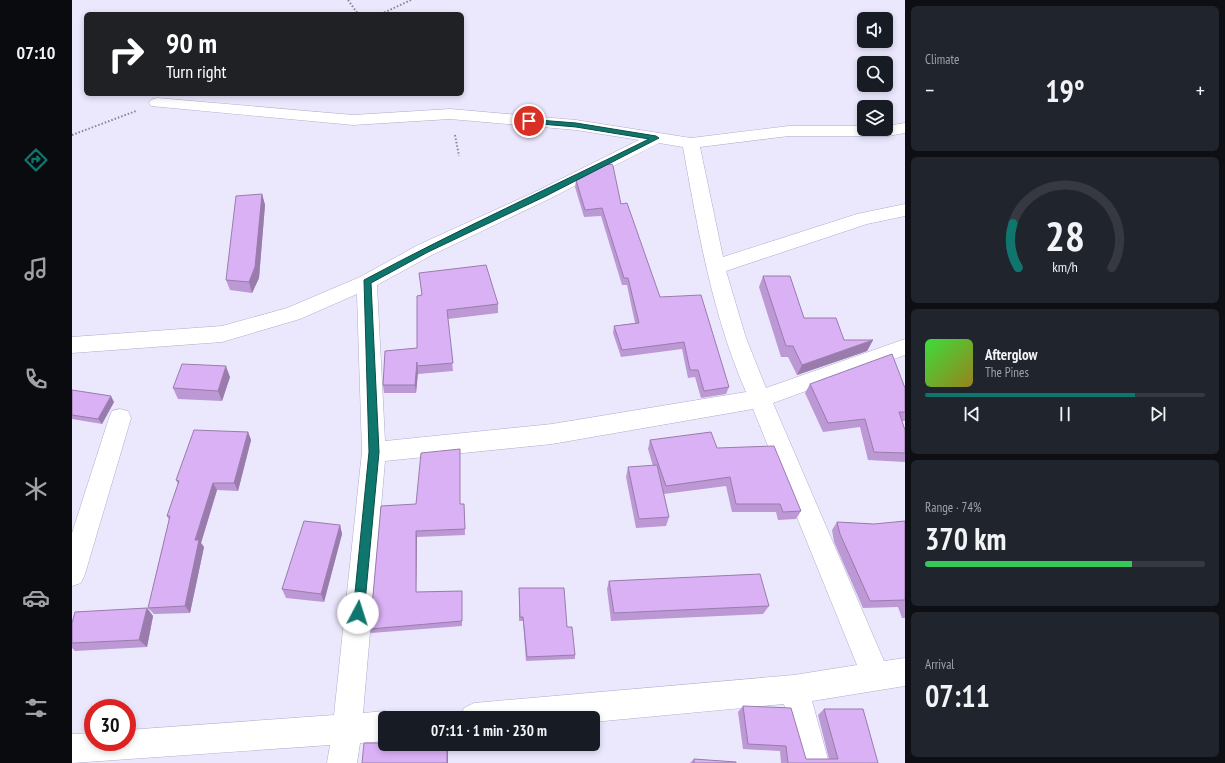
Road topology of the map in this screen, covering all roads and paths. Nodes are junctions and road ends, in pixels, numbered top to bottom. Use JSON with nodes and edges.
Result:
{"nodes":[{"id":1,"x":348,"y":0,"type":"edge"},
{"id":2,"x":411,"y":0,"type":"edge"},
{"id":3,"x":357,"y":12,"type":"edge"},
{"id":4,"x":385,"y":12,"type":"edge"},
{"id":5,"x":158,"y":103,"type":"dead end"},
{"id":6,"x":123,"y":116,"type":"dead end"},
{"id":7,"x":905,"y":128,"type":"edge"},
{"id":8,"x":72,"y":135,"type":"edge"},
{"id":9,"x":656,"y":138,"type":"junction"},
{"id":10,"x":691,"y":143,"type":"junction"},
{"id":11,"x":905,"y":210,"type":"edge"},
{"id":12,"x":716,"y":267,"type":"junction"},
{"id":13,"x":367,"y":282,"type":"junction"},
{"id":14,"x":72,"y":345,"type":"edge"},
{"id":15,"x":905,"y":347,"type":"edge"},
{"id":16,"x":760,"y":399,"type":"junction"},
{"id":17,"x":120,"y":418,"type":"dead end"},
{"id":18,"x":374,"y":452,"type":"junction"},
{"id":19,"x":74,"y":560,"type":"edge"},
{"id":20,"x":905,"y":672,"type":"edge"},
{"id":21,"x":876,"y":676,"type":"junction"},
{"id":22,"x":794,"y":689,"type":"junction"},
{"id":23,"x":551,"y":711,"type":"edge"},
{"id":24,"x":378,"y":727,"type":"edge"},
{"id":25,"x":347,"y":730,"type":"junction"},
{"id":26,"x":72,"y":749,"type":"edge"},
{"id":27,"x":342,"y":763,"type":"edge"},
{"id":28,"x":814,"y":763,"type":"edge"}],
"edges":[{"from":1,"to":3,"type":"path"},
{"from":2,"to":4,"type":"path"},
{"from":5,"to":9,"type":"street"},
{"from":6,"to":8,"type":"path"},
{"from":7,"to":10,"type":"street"},
{"from":9,"to":10,"type":"street"},
{"from":9,"to":13,"type":"street"},
{"from":10,"to":12,"type":"street"},
{"from":11,"to":12,"type":"street"},
{"from":12,"to":16,"type":"street"},
{"from":13,"to":14,"type":"street"},
{"from":13,"to":18,"type":"street"},
{"from":15,"to":16,"type":"street"},
{"from":16,"to":18,"type":"street"},
{"from":16,"to":21,"type":"street"},
{"from":17,"to":19,"type":"street"},
{"from":18,"to":25,"type":"street"},
{"from":20,"to":21,"type":"street"},
{"from":21,"to":22,"type":"street"},
{"from":22,"to":23,"type":"street"},
{"from":22,"to":28,"type":"street"},
{"from":24,"to":25,"type":"street"},
{"from":25,"to":26,"type":"street"},
{"from":25,"to":27,"type":"street"}]}
